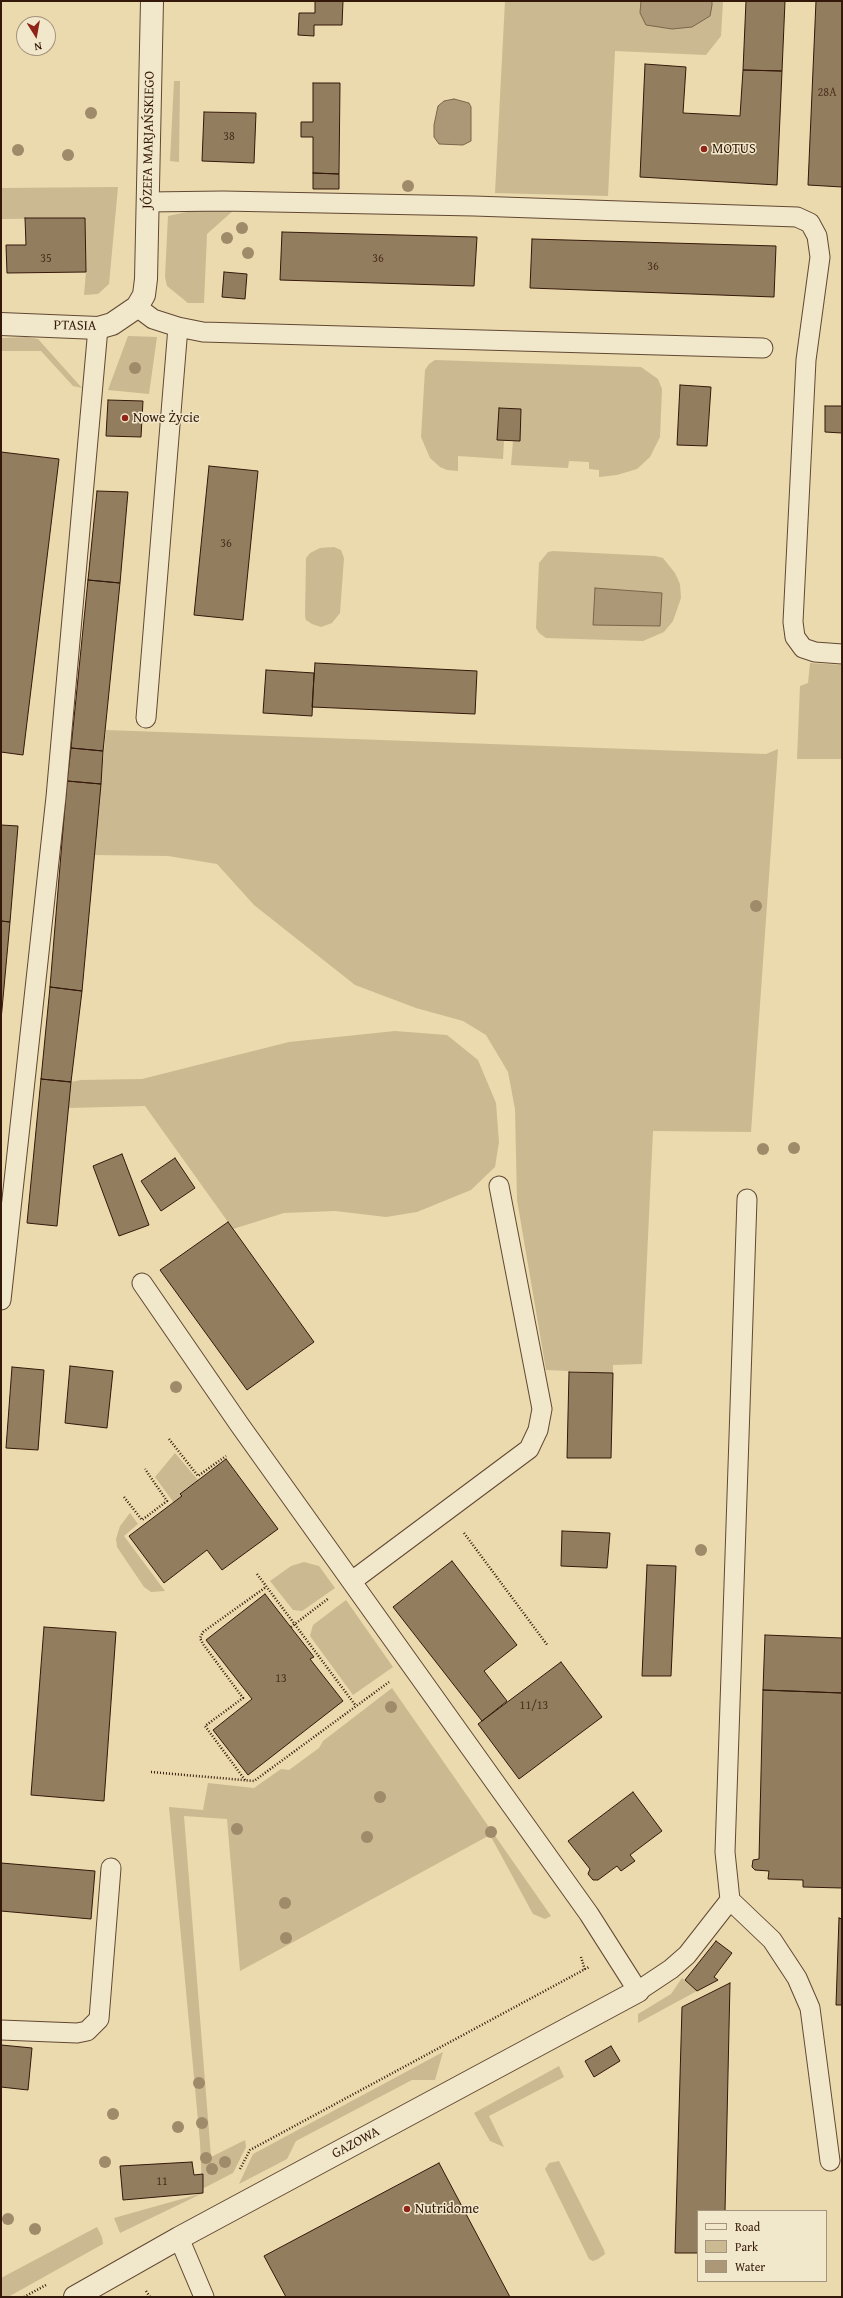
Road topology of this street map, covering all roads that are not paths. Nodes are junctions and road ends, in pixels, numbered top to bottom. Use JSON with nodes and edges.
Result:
{"nodes":[{"id":1,"x":152,"y":1,"type":"edge"},
{"id":2,"x":148,"y":202,"type":"junction"},
{"id":3,"x":137,"y":307,"type":"junction"},
{"id":4,"x":1,"y":324,"type":"edge"},
{"id":5,"x":178,"y":327,"type":"junction"},
{"id":6,"x":98,"y":328,"type":"junction"},
{"id":7,"x":763,"y":348,"type":"dead end"},
{"id":8,"x":842,"y":654,"type":"edge"},
{"id":9,"x":146,"y":718,"type":"dead end"},
{"id":10,"x":499,"y":1186,"type":"dead end"},
{"id":11,"x":748,"y":1199,"type":"dead end"},
{"id":12,"x":3,"y":1267,"type":"edge"},
{"id":13,"x":142,"y":1283,"type":"dead end"},
{"id":14,"x":1,"y":1300,"type":"edge"},
{"id":15,"x":352,"y":1581,"type":"junction"},
{"id":16,"x":111,"y":1868,"type":"dead end"},
{"id":17,"x":730,"y":1900,"type":"junction"},
{"id":18,"x":638,"y":1991,"type":"junction"},
{"id":19,"x":1,"y":2030,"type":"edge"},
{"id":20,"x":830,"y":2162,"type":"dead end"},
{"id":21,"x":179,"y":2238,"type":"junction"},
{"id":22,"x":74,"y":2297,"type":"edge"},
{"id":23,"x":204,"y":2297,"type":"edge"}],
"edges":[{"from":1,"to":2,"type":"street","name":"JÓZEFA MARJAŃSKIEGO"},
{"from":2,"to":3,"type":"street","name":"JÓZEFA MARJAŃSKIEGO"},
{"from":2,"to":8,"type":"lane"},
{"from":3,"to":5,"type":"lane"},
{"from":3,"to":6,"type":"street","name":"PTASIA"},
{"from":4,"to":6,"type":"street","name":"PTASIA"},
{"from":5,"to":7,"type":"lane"},
{"from":5,"to":9,"type":"lane"},
{"from":6,"to":12,"type":"lane"},
{"from":10,"to":15,"type":"lane"},
{"from":11,"to":17,"type":"lane"},
{"from":12,"to":14,"type":"lane"},
{"from":13,"to":15,"type":"lane"},
{"from":15,"to":18,"type":"lane"},
{"from":16,"to":19,"type":"lane"},
{"from":17,"to":18,"type":"lane"},
{"from":17,"to":20,"type":"lane"},
{"from":18,"to":21,"type":"street","name":"GAZOWA"},
{"from":21,"to":22,"type":"street","name":"GAZOWA"},
{"from":21,"to":23,"type":"lane"}]}
